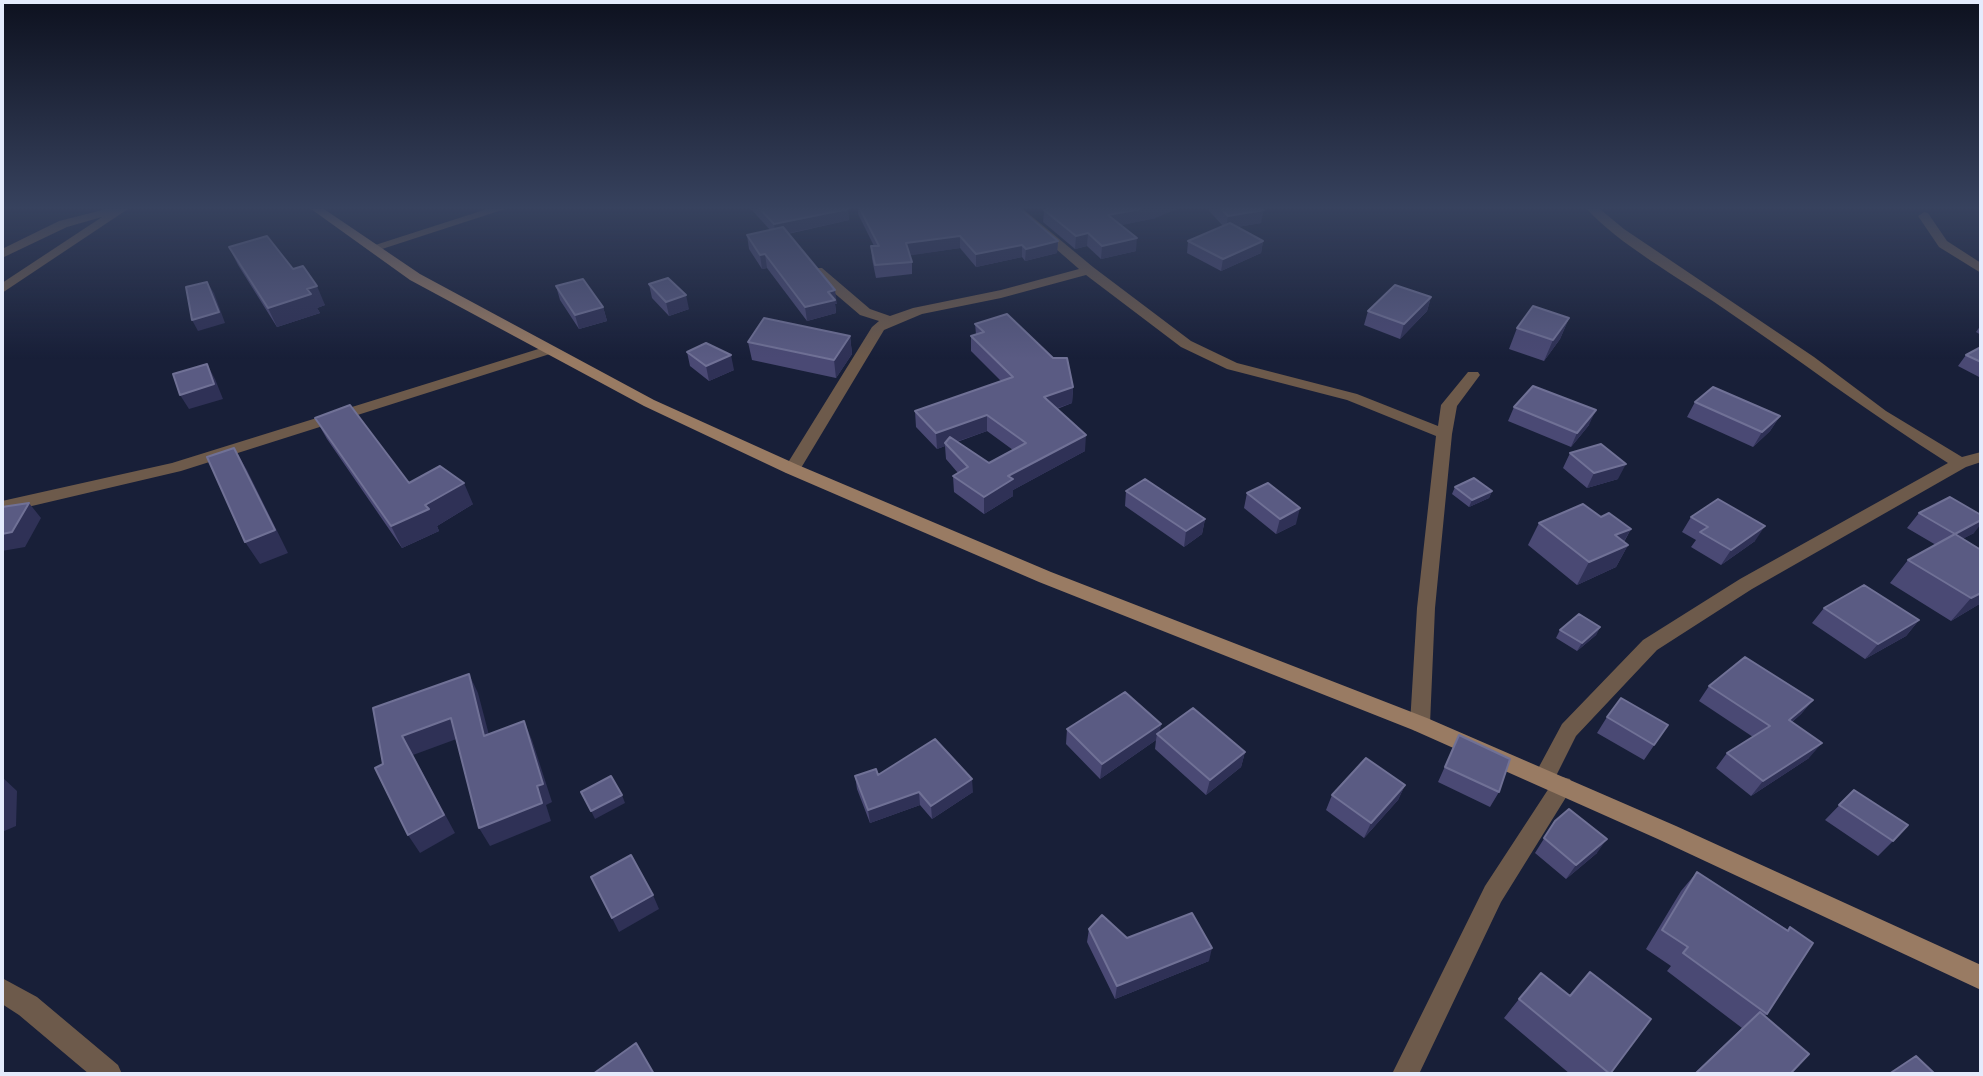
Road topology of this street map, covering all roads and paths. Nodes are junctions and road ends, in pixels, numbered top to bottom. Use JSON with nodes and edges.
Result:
{"nodes":[{"id":1,"x":47,"y":259,"type":"edge"},
{"id":2,"x":391,"y":259,"type":"edge"},
{"id":3,"x":1075,"y":259,"type":"edge"},
{"id":4,"x":1660,"y":259,"type":"edge"},
{"id":5,"x":1966,"y":259,"type":"edge"},
{"id":6,"x":807,"y":260,"type":"edge"},
{"id":7,"x":1981,"y":269,"type":"edge"},
{"id":8,"x":1088,"y":270,"type":"junction"},
{"id":9,"x":2,"y":289,"type":"edge"},
{"id":10,"x":889,"y":320,"type":"junction"},
{"id":11,"x":548,"y":350,"type":"junction"},
{"id":12,"x":1473,"y":375,"type":"dead end"},
{"id":13,"x":1444,"y":435,"type":"junction"},
{"id":14,"x":1981,"y":457,"type":"edge"},
{"id":15,"x":1961,"y":463,"type":"junction"},
{"id":16,"x":792,"y":469,"type":"junction"},
{"id":17,"x":2,"y":507,"type":"edge"},
{"id":18,"x":1420,"y":724,"type":"junction"},
{"id":19,"x":1553,"y":782,"type":"junction"},
{"id":20,"x":1981,"y":978,"type":"edge"},
{"id":21,"x":2,"y":990,"type":"edge"},
{"id":22,"x":109,"y":1074,"type":"edge"},
{"id":23,"x":1405,"y":1074,"type":"edge"}],
"edges":[{"from":1,"to":9,"type":"street"},
{"from":2,"to":11,"type":"street"},
{"from":3,"to":8,"type":"street"},
{"from":4,"to":15,"type":"street"},
{"from":5,"to":7,"type":"street"},
{"from":6,"to":10,"type":"street"},
{"from":8,"to":10,"type":"street"},
{"from":8,"to":13,"type":"street"},
{"from":10,"to":16,"type":"street"},
{"from":11,"to":16,"type":"street"},
{"from":11,"to":17,"type":"street"},
{"from":12,"to":13,"type":"street"},
{"from":13,"to":18,"type":"street"},
{"from":14,"to":15,"type":"street"},
{"from":15,"to":19,"type":"street"},
{"from":16,"to":18,"type":"street"},
{"from":18,"to":19,"type":"street"},
{"from":19,"to":20,"type":"street"},
{"from":19,"to":23,"type":"street"},
{"from":21,"to":22,"type":"street"}]}
